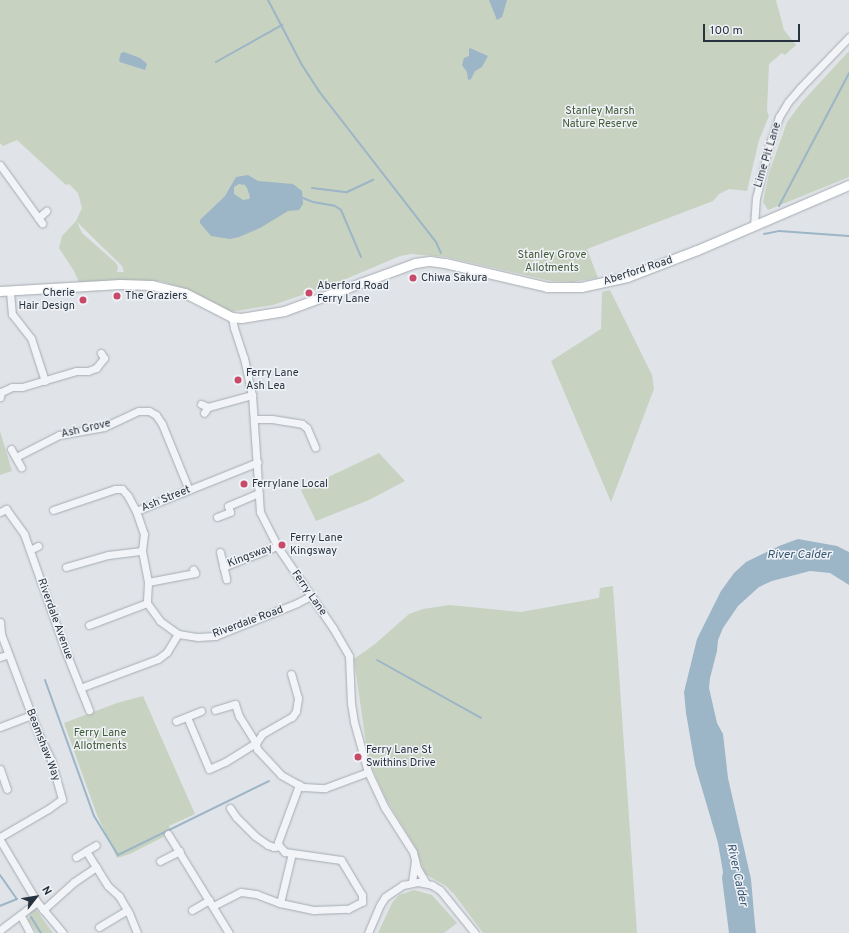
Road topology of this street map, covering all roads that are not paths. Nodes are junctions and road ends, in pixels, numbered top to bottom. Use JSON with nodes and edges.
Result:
{"nodes":[{"id":1,"x":849,"y":37,"type":"edge"},
{"id":2,"x":0,"y":165,"type":"edge"},
{"id":3,"x":849,"y":185,"type":"edge"},
{"id":4,"x":46,"y":211,"type":"dead end"},
{"id":5,"x":754,"y":226,"type":"junction"},
{"id":6,"x":0,"y":291,"type":"edge"},
{"id":7,"x":10,"y":292,"type":"junction"},
{"id":8,"x":232,"y":317,"type":"junction"},
{"id":9,"x":105,"y":356,"type":"dead end"},
{"id":10,"x":45,"y":381,"type":"junction"},
{"id":11,"x":0,"y":393,"type":"edge"},
{"id":12,"x":252,"y":395,"type":"junction"},
{"id":13,"x":204,"y":408,"type":"dead end"},
{"id":14,"x":255,"y":419,"type":"junction"},
{"id":15,"x":11,"y":448,"type":"dead end"},
{"id":16,"x":316,"y":448,"type":"dead end"},
{"id":17,"x":16,"y":457,"type":"junction"},
{"id":18,"x":258,"y":462,"type":"junction"},
{"id":19,"x":21,"y":467,"type":"dead end"},
{"id":20,"x":189,"y":490,"type":"junction"},
{"id":21,"x":258,"y":493,"type":"junction"},
{"id":22,"x":57,"y":507,"type":"dead end"},
{"id":23,"x":4,"y":508,"type":"edge"},
{"id":24,"x":136,"y":511,"type":"junction"},
{"id":25,"x":217,"y":517,"type":"dead end"},
{"id":26,"x":38,"y":546,"type":"dead end"},
{"id":27,"x":277,"y":546,"type":"junction"},
{"id":28,"x":30,"y":550,"type":"junction"},
{"id":29,"x":142,"y":551,"type":"junction"},
{"id":30,"x":220,"y":552,"type":"dead end"},
{"id":31,"x":223,"y":566,"type":"junction"},
{"id":32,"x":66,"y":567,"type":"dead end"},
{"id":33,"x":193,"y":569,"type":"dead end"},
{"id":34,"x":226,"y":579,"type":"dead end"},
{"id":35,"x":148,"y":582,"type":"junction"},
{"id":36,"x":311,"y":596,"type":"junction"},
{"id":37,"x":147,"y":603,"type":"junction"},
{"id":38,"x":0,"y":622,"type":"edge"},
{"id":39,"x":89,"y":625,"type":"dead end"},
{"id":40,"x":178,"y":634,"type":"junction"},
{"id":41,"x":9,"y":654,"type":"junction"},
{"id":42,"x":0,"y":658,"type":"edge"},
{"id":43,"x":292,"y":674,"type":"dead end"},
{"id":44,"x":80,"y":688,"type":"junction"},
{"id":45,"x":89,"y":710,"type":"dead end"},
{"id":46,"x":215,"y":710,"type":"dead end"},
{"id":47,"x":201,"y":711,"type":"dead end"},
{"id":48,"x":31,"y":715,"type":"junction"},
{"id":49,"x":187,"y":717,"type":"junction"},
{"id":50,"x":176,"y":721,"type":"dead end"},
{"id":51,"x":0,"y":727,"type":"edge"},
{"id":52,"x":256,"y":744,"type":"junction"},
{"id":53,"x":0,"y":769,"type":"edge"},
{"id":54,"x":368,"y":772,"type":"junction"},
{"id":55,"x":1,"y":778,"type":"edge"},
{"id":56,"x":299,"y":785,"type":"junction"},
{"id":57,"x":7,"y":789,"type":"dead end"},
{"id":58,"x":230,"y":808,"type":"dead end"},
{"id":59,"x":168,"y":834,"type":"dead end"},
{"id":60,"x":0,"y":837,"type":"edge"},
{"id":61,"x":0,"y":840,"type":"edge"},
{"id":62,"x":96,"y":845,"type":"dead end"},
{"id":63,"x":279,"y":846,"type":"junction"},
{"id":64,"x":86,"y":851,"type":"junction"},
{"id":65,"x":180,"y":851,"type":"junction"},
{"id":66,"x":292,"y":853,"type":"junction"},
{"id":67,"x":76,"y":857,"type":"dead end"},
{"id":68,"x":415,"y":859,"type":"junction"},
{"id":69,"x":160,"y":861,"type":"dead end"},
{"id":70,"x":96,"y":867,"type":"junction"},
{"id":71,"x":415,"y":882,"type":"junction"},
{"id":72,"x":426,"y":883,"type":"junction"},
{"id":73,"x":37,"y":902,"type":"junction"},
{"id":74,"x":211,"y":903,"type":"junction"},
{"id":75,"x":280,"y":903,"type":"junction"},
{"id":76,"x":43,"y":910,"type":"junction"},
{"id":77,"x":127,"y":910,"type":"junction"},
{"id":78,"x":192,"y":910,"type":"dead end"},
{"id":79,"x":21,"y":916,"type":"junction"},
{"id":80,"x":99,"y":927,"type":"dead end"},
{"id":81,"x":0,"y":930,"type":"edge"},
{"id":82,"x":30,"y":933,"type":"edge"},
{"id":83,"x":63,"y":933,"type":"edge"},
{"id":84,"x":137,"y":933,"type":"edge"},
{"id":85,"x":229,"y":933,"type":"edge"},
{"id":86,"x":368,"y":933,"type":"edge"},
{"id":87,"x":475,"y":933,"type":"edge"}],
"edges":[{"from":1,"to":5,"type":"street","name":"Lime Pit Lane"},
{"from":2,"to":4,"type":"street"},
{"from":3,"to":5,"type":"main road","name":"Aberford Road"},
{"from":5,"to":8,"type":"main road","name":"Aberford Road"},
{"from":6,"to":7,"type":"main road","name":"Aberford Road"},
{"from":7,"to":8,"type":"main road","name":"Aberford Road"},
{"from":7,"to":10,"type":"street"},
{"from":8,"to":12,"type":"street","name":"Ferry Lane"},
{"from":9,"to":10,"type":"street"},
{"from":10,"to":11,"type":"street"},
{"from":12,"to":13,"type":"street"},
{"from":12,"to":14,"type":"street","name":"Ferry Lane"},
{"from":14,"to":16,"type":"street"},
{"from":14,"to":18,"type":"street","name":"Ferry Lane"},
{"from":15,"to":17,"type":"street"},
{"from":17,"to":19,"type":"street"},
{"from":17,"to":20,"type":"street","name":"Ash Grove"},
{"from":18,"to":20,"type":"street","name":"Ash Street"},
{"from":18,"to":21,"type":"street","name":"Ferry Lane"},
{"from":20,"to":24,"type":"street","name":"Ash Street"},
{"from":21,"to":25,"type":"street"},
{"from":21,"to":27,"type":"street","name":"Ferry Lane"},
{"from":22,"to":24,"type":"street","name":"Ash Street"},
{"from":23,"to":28,"type":"street","name":"Riverdale Avenue"},
{"from":24,"to":29,"type":"street"},
{"from":26,"to":28,"type":"street"},
{"from":27,"to":31,"type":"street","name":"Kingsway"},
{"from":27,"to":36,"type":"street","name":"Ferry Lane"},
{"from":28,"to":44,"type":"street","name":"Riverdale Avenue"},
{"from":29,"to":32,"type":"street"},
{"from":29,"to":35,"type":"street"},
{"from":30,"to":31,"type":"street","name":"Kingsway"},
{"from":31,"to":34,"type":"street","name":"Kingsway"},
{"from":33,"to":35,"type":"street"},
{"from":35,"to":37,"type":"street"},
{"from":36,"to":40,"type":"street","name":"Riverdale Road"},
{"from":36,"to":54,"type":"street","name":"Ferry Lane"},
{"from":37,"to":39,"type":"street"},
{"from":37,"to":40,"type":"street","name":"Riverdale Road"},
{"from":38,"to":41,"type":"street","name":"Beamshaw Way"},
{"from":40,"to":44,"type":"street"},
{"from":41,"to":42,"type":"street"},
{"from":41,"to":48,"type":"street","name":"Beamshaw Way"},
{"from":43,"to":52,"type":"street"},
{"from":44,"to":45,"type":"street","name":"Riverdale Avenue"},
{"from":46,"to":52,"type":"street"},
{"from":47,"to":49,"type":"street"},
{"from":48,"to":51,"type":"street"},
{"from":48,"to":60,"type":"street","name":"Beamshaw Way"},
{"from":49,"to":50,"type":"street"},
{"from":49,"to":52,"type":"street"},
{"from":52,"to":56,"type":"street"},
{"from":53,"to":55,"type":"street"},
{"from":54,"to":56,"type":"street"},
{"from":54,"to":68,"type":"street","name":"Ferry Lane"},
{"from":55,"to":57,"type":"street"},
{"from":56,"to":63,"type":"street"},
{"from":58,"to":63,"type":"street"},
{"from":59,"to":65,"type":"street"},
{"from":61,"to":73,"type":"street"},
{"from":62,"to":64,"type":"street"},
{"from":63,"to":66,"type":"street"},
{"from":64,"to":67,"type":"street"},
{"from":64,"to":70,"type":"street"},
{"from":65,"to":69,"type":"street"},
{"from":65,"to":74,"type":"street"},
{"from":66,"to":75,"type":"street"},
{"from":66,"to":75,"type":"street"},
{"from":68,"to":71,"type":"street"},
{"from":68,"to":72,"type":"street","name":"Ferry Lane"},
{"from":70,"to":76,"type":"street"},
{"from":70,"to":77,"type":"street"},
{"from":71,"to":72,"type":"street","name":"Ferry Lane"},
{"from":71,"to":86,"type":"street"},
{"from":72,"to":87,"type":"street","name":"Ferry Lane"},
{"from":73,"to":76,"type":"street"},
{"from":73,"to":79,"type":"street"},
{"from":74,"to":75,"type":"street"},
{"from":74,"to":78,"type":"street"},
{"from":74,"to":85,"type":"street"},
{"from":76,"to":83,"type":"street"},
{"from":77,"to":80,"type":"street"},
{"from":77,"to":84,"type":"street"},
{"from":79,"to":81,"type":"street"},
{"from":79,"to":82,"type":"street"}]}
